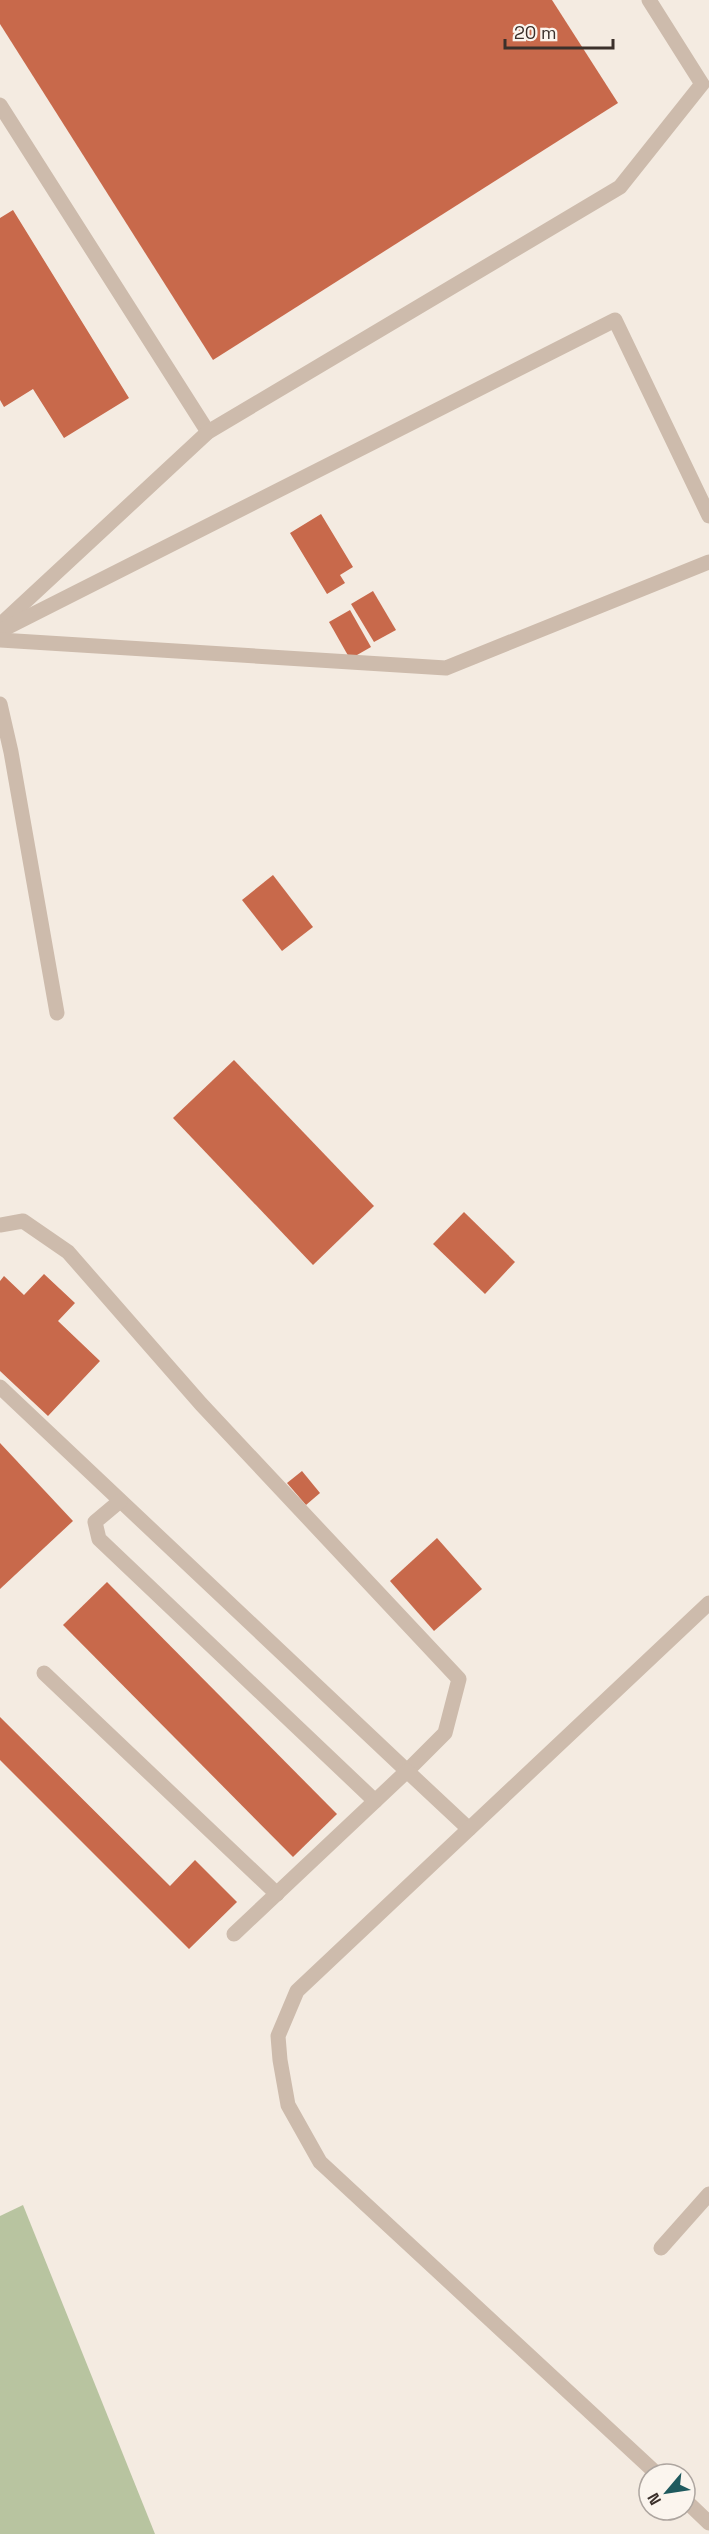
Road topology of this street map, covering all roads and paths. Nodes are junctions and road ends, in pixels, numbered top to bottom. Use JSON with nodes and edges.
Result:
{"nodes":[{"id":1,"x":648,"y":0,"type":"edge"},
{"id":2,"x":0,"y":105,"type":"edge"},
{"id":3,"x":208,"y":432,"type":"junction"},
{"id":4,"x":709,"y":516,"type":"edge"},
{"id":5,"x":709,"y":562,"type":"edge"},
{"id":6,"x":0,"y":625,"type":"edge"},
{"id":7,"x":0,"y":631,"type":"edge"},
{"id":8,"x":0,"y":640,"type":"edge"},
{"id":9,"x":0,"y":704,"type":"edge"},
{"id":10,"x":57,"y":1013,"type":"dead end"},
{"id":11,"x":0,"y":1225,"type":"edge"},
{"id":12,"x":0,"y":1387,"type":"edge"},
{"id":13,"x":120,"y":1501,"type":"junction"},
{"id":14,"x":709,"y":1603,"type":"edge"},
{"id":15,"x":44,"y":1674,"type":"dead end"},
{"id":16,"x":407,"y":1771,"type":"junction"},
{"id":17,"x":375,"y":1802,"type":"junction"},
{"id":18,"x":469,"y":1829,"type":"junction"},
{"id":19,"x":277,"y":1894,"type":"junction"},
{"id":20,"x":234,"y":1934,"type":"dead end"},
{"id":21,"x":709,"y":2194,"type":"edge"},
{"id":22,"x":661,"y":2248,"type":"dead end"},
{"id":23,"x":644,"y":2462,"type":"edge"},
{"id":24,"x":697,"y":2512,"type":"edge"},
{"id":25,"x":709,"y":2523,"type":"edge"}],
"edges":[{"from":1,"to":3,"type":"street"},
{"from":2,"to":3,"type":"street"},
{"from":3,"to":6,"type":"street"},
{"from":4,"to":7,"type":"street"},
{"from":5,"to":8,"type":"street"},
{"from":9,"to":10,"type":"street"},
{"from":11,"to":16,"type":"street"},
{"from":12,"to":13,"type":"street"},
{"from":13,"to":16,"type":"street"},
{"from":13,"to":17,"type":"street"},
{"from":14,"to":18,"type":"street"},
{"from":15,"to":19,"type":"street"},
{"from":16,"to":17,"type":"street"},
{"from":16,"to":18,"type":"street"},
{"from":17,"to":19,"type":"street"},
{"from":18,"to":23,"type":"street"},
{"from":19,"to":20,"type":"street"},
{"from":21,"to":22,"type":"street"},
{"from":24,"to":25,"type":"street"}]}
